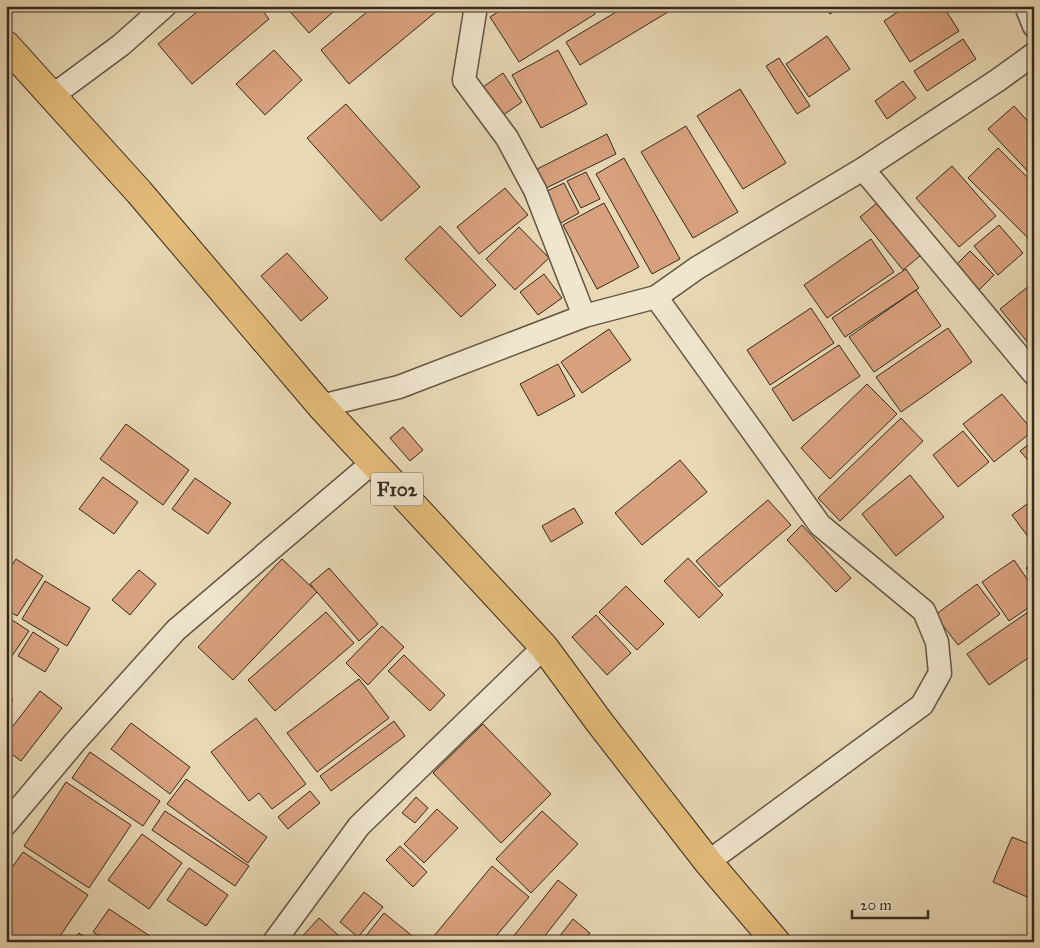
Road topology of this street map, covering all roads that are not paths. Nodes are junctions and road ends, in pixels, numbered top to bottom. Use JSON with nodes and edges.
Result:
{"nodes":[{"id":1,"x":165,"y":6,"type":"edge"},
{"id":2,"x":476,"y":6,"type":"edge"},
{"id":3,"x":1026,"y":6,"type":"edge"},
{"id":4,"x":1034,"y":26,"type":"edge"},
{"id":5,"x":6,"y":45,"type":"edge"},
{"id":6,"x":1034,"y":54,"type":"edge"},
{"id":7,"x":52,"y":96,"type":"junction"},
{"id":8,"x":863,"y":169,"type":"junction"},
{"id":9,"x":656,"y":297,"type":"junction"},
{"id":10,"x":584,"y":316,"type":"junction"},
{"id":11,"x":1034,"y":374,"type":"edge"},
{"id":12,"x":321,"y":406,"type":"junction"},
{"id":13,"x":372,"y":463,"type":"junction"},
{"id":14,"x":544,"y":647,"type":"junction"},
{"id":15,"x":6,"y":824,"type":"edge"},
{"id":16,"x":708,"y":862,"type":"junction"},
{"id":17,"x":274,"y":942,"type":"edge"},
{"id":18,"x":776,"y":942,"type":"edge"}],
"edges":[{"from":1,"to":7,"type":"street"},
{"from":2,"to":10,"type":"street"},
{"from":3,"to":4,"type":"street"},
{"from":5,"to":7,"type":"main road","number":"F102"},
{"from":6,"to":8,"type":"street"},
{"from":7,"to":12,"type":"main road","number":"F102"},
{"from":8,"to":9,"type":"street"},
{"from":8,"to":11,"type":"street"},
{"from":9,"to":10,"type":"street"},
{"from":9,"to":16,"type":"street"},
{"from":10,"to":12,"type":"street"},
{"from":12,"to":13,"type":"main road","number":"F102"},
{"from":13,"to":14,"type":"main road","number":"F102"},
{"from":13,"to":15,"type":"street"},
{"from":14,"to":16,"type":"main road","number":"F102"},
{"from":14,"to":17,"type":"street"},
{"from":16,"to":18,"type":"main road","number":"F102"}]}
